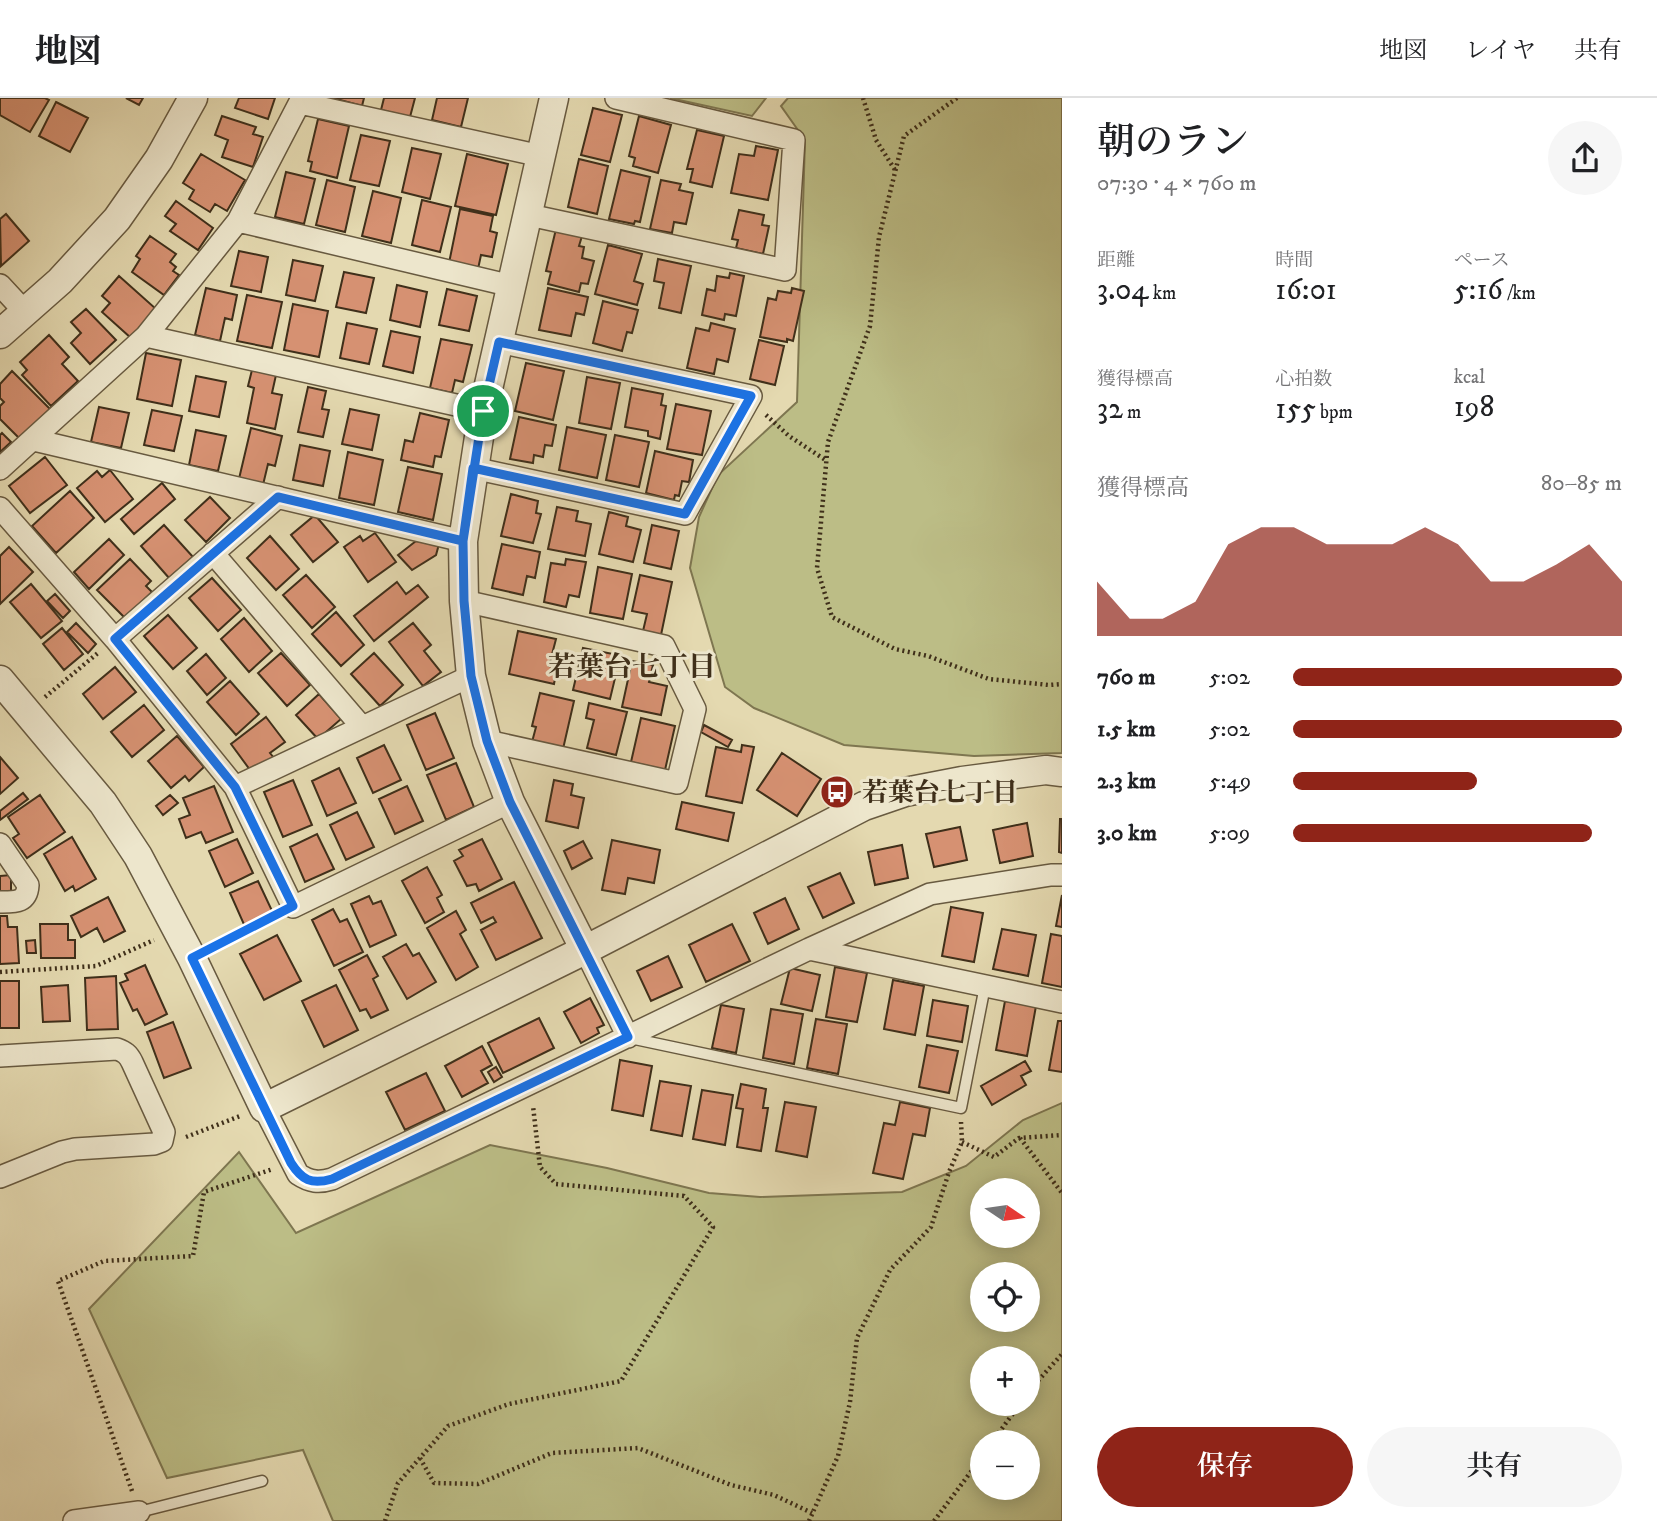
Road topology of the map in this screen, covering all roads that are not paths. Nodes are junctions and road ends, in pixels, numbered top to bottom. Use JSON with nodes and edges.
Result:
{"nodes":[{"id":1,"x":193,"y":98,"type":"edge"},
{"id":2,"x":554,"y":98,"type":"edge"},
{"id":3,"x":616,"y":98,"type":"edge"},
{"id":4,"x":301,"y":100,"type":"edge"},
{"id":5,"x":541,"y":156,"type":"junction"},
{"id":6,"x":529,"y":215,"type":"junction"},
{"id":7,"x":239,"y":221,"type":"junction"},
{"id":8,"x":0,"y":285,"type":"edge"},
{"id":9,"x":512,"y":286,"type":"junction"},
{"id":10,"x":24,"y":313,"type":"junction"},
{"id":11,"x":0,"y":334,"type":"edge"},
{"id":12,"x":146,"y":336,"type":"junction"},
{"id":13,"x":499,"y":342,"type":"junction"},
{"id":14,"x":483,"y":411,"type":"junction"},
{"id":15,"x":34,"y":440,"type":"junction"},
{"id":16,"x":473,"y":468,"type":"junction"},
{"id":17,"x":0,"y":470,"type":"edge"},
{"id":18,"x":278,"y":497,"type":"junction"},
{"id":19,"x":0,"y":508,"type":"edge"},
{"id":20,"x":463,"y":541,"type":"junction"},
{"id":21,"x":213,"y":553,"type":"junction"},
{"id":22,"x":464,"y":601,"type":"junction"},
{"id":23,"x":115,"y":639,"type":"junction"},
{"id":24,"x":471,"y":676,"type":"junction"},
{"id":25,"x":0,"y":680,"type":"edge"},
{"id":26,"x":362,"y":727,"type":"junction"},
{"id":27,"x":487,"y":741,"type":"junction"},
{"id":28,"x":1062,"y":772,"type":"edge"},
{"id":29,"x":235,"y":787,"type":"junction"},
{"id":30,"x":510,"y":802,"type":"junction"},
{"id":31,"x":0,"y":844,"type":"edge"},
{"id":32,"x":1062,"y":875,"type":"edge"},
{"id":33,"x":0,"y":902,"type":"edge"},
{"id":34,"x":809,"y":949,"type":"junction"},
{"id":35,"x":585,"y":950,"type":"junction"},
{"id":36,"x":985,"y":986,"type":"junction"},
{"id":37,"x":1062,"y":1002,"type":"edge"},
{"id":38,"x":628,"y":1037,"type":"junction"},
{"id":39,"x":0,"y":1056,"type":"edge"},
{"id":40,"x":264,"y":1108,"type":"junction"},
{"id":41,"x":0,"y":1177,"type":"edge"},
{"id":42,"x":262,"y":1481,"type":"dead end"},
{"id":43,"x":139,"y":1512,"type":"joint"},
{"id":44,"x":86,"y":1520,"type":"edge"}],
"edges":[{"from":1,"to":10,"type":"street"},
{"from":2,"to":5,"type":"street"},
{"from":3,"to":6,"type":"street"},
{"from":4,"to":5,"type":"street"},
{"from":4,"to":7,"type":"street"},
{"from":5,"to":6,"type":"street"},
{"from":6,"to":9,"type":"street"},
{"from":7,"to":9,"type":"street"},
{"from":7,"to":12,"type":"street"},
{"from":8,"to":10,"type":"street"},
{"from":9,"to":13,"type":"street"},
{"from":10,"to":11,"type":"street"},
{"from":12,"to":14,"type":"street"},
{"from":12,"to":15,"type":"street"},
{"from":13,"to":14,"type":"street"},
{"from":13,"to":16,"type":"street"},
{"from":14,"to":16,"type":"street"},
{"from":15,"to":17,"type":"street"},
{"from":15,"to":18,"type":"street"},
{"from":16,"to":20,"type":"street"},
{"from":18,"to":20,"type":"street"},
{"from":18,"to":21,"type":"street"},
{"from":19,"to":23,"type":"street"},
{"from":20,"to":22,"type":"street"},
{"from":21,"to":23,"type":"street"},
{"from":21,"to":26,"type":"street"},
{"from":22,"to":24,"type":"street"},
{"from":22,"to":27,"type":"street"},
{"from":23,"to":29,"type":"street"},
{"from":24,"to":26,"type":"street"},
{"from":24,"to":27,"type":"street"},
{"from":25,"to":40,"type":"street"},
{"from":26,"to":29,"type":"street"},
{"from":27,"to":30,"type":"street"},
{"from":28,"to":35,"type":"street"},
{"from":29,"to":30,"type":"street"},
{"from":30,"to":35,"type":"street"},
{"from":31,"to":33,"type":"street"},
{"from":32,"to":34,"type":"street"},
{"from":34,"to":36,"type":"street"},
{"from":34,"to":38,"type":"street"},
{"from":35,"to":38,"type":"street"},
{"from":35,"to":40,"type":"street"},
{"from":36,"to":37,"type":"street"},
{"from":36,"to":38,"type":"lane"},
{"from":38,"to":40,"type":"street"},
{"from":39,"to":41,"type":"street"},
{"from":42,"to":43,"type":"lane"},
{"from":43,"to":44,"type":"street"}]}
